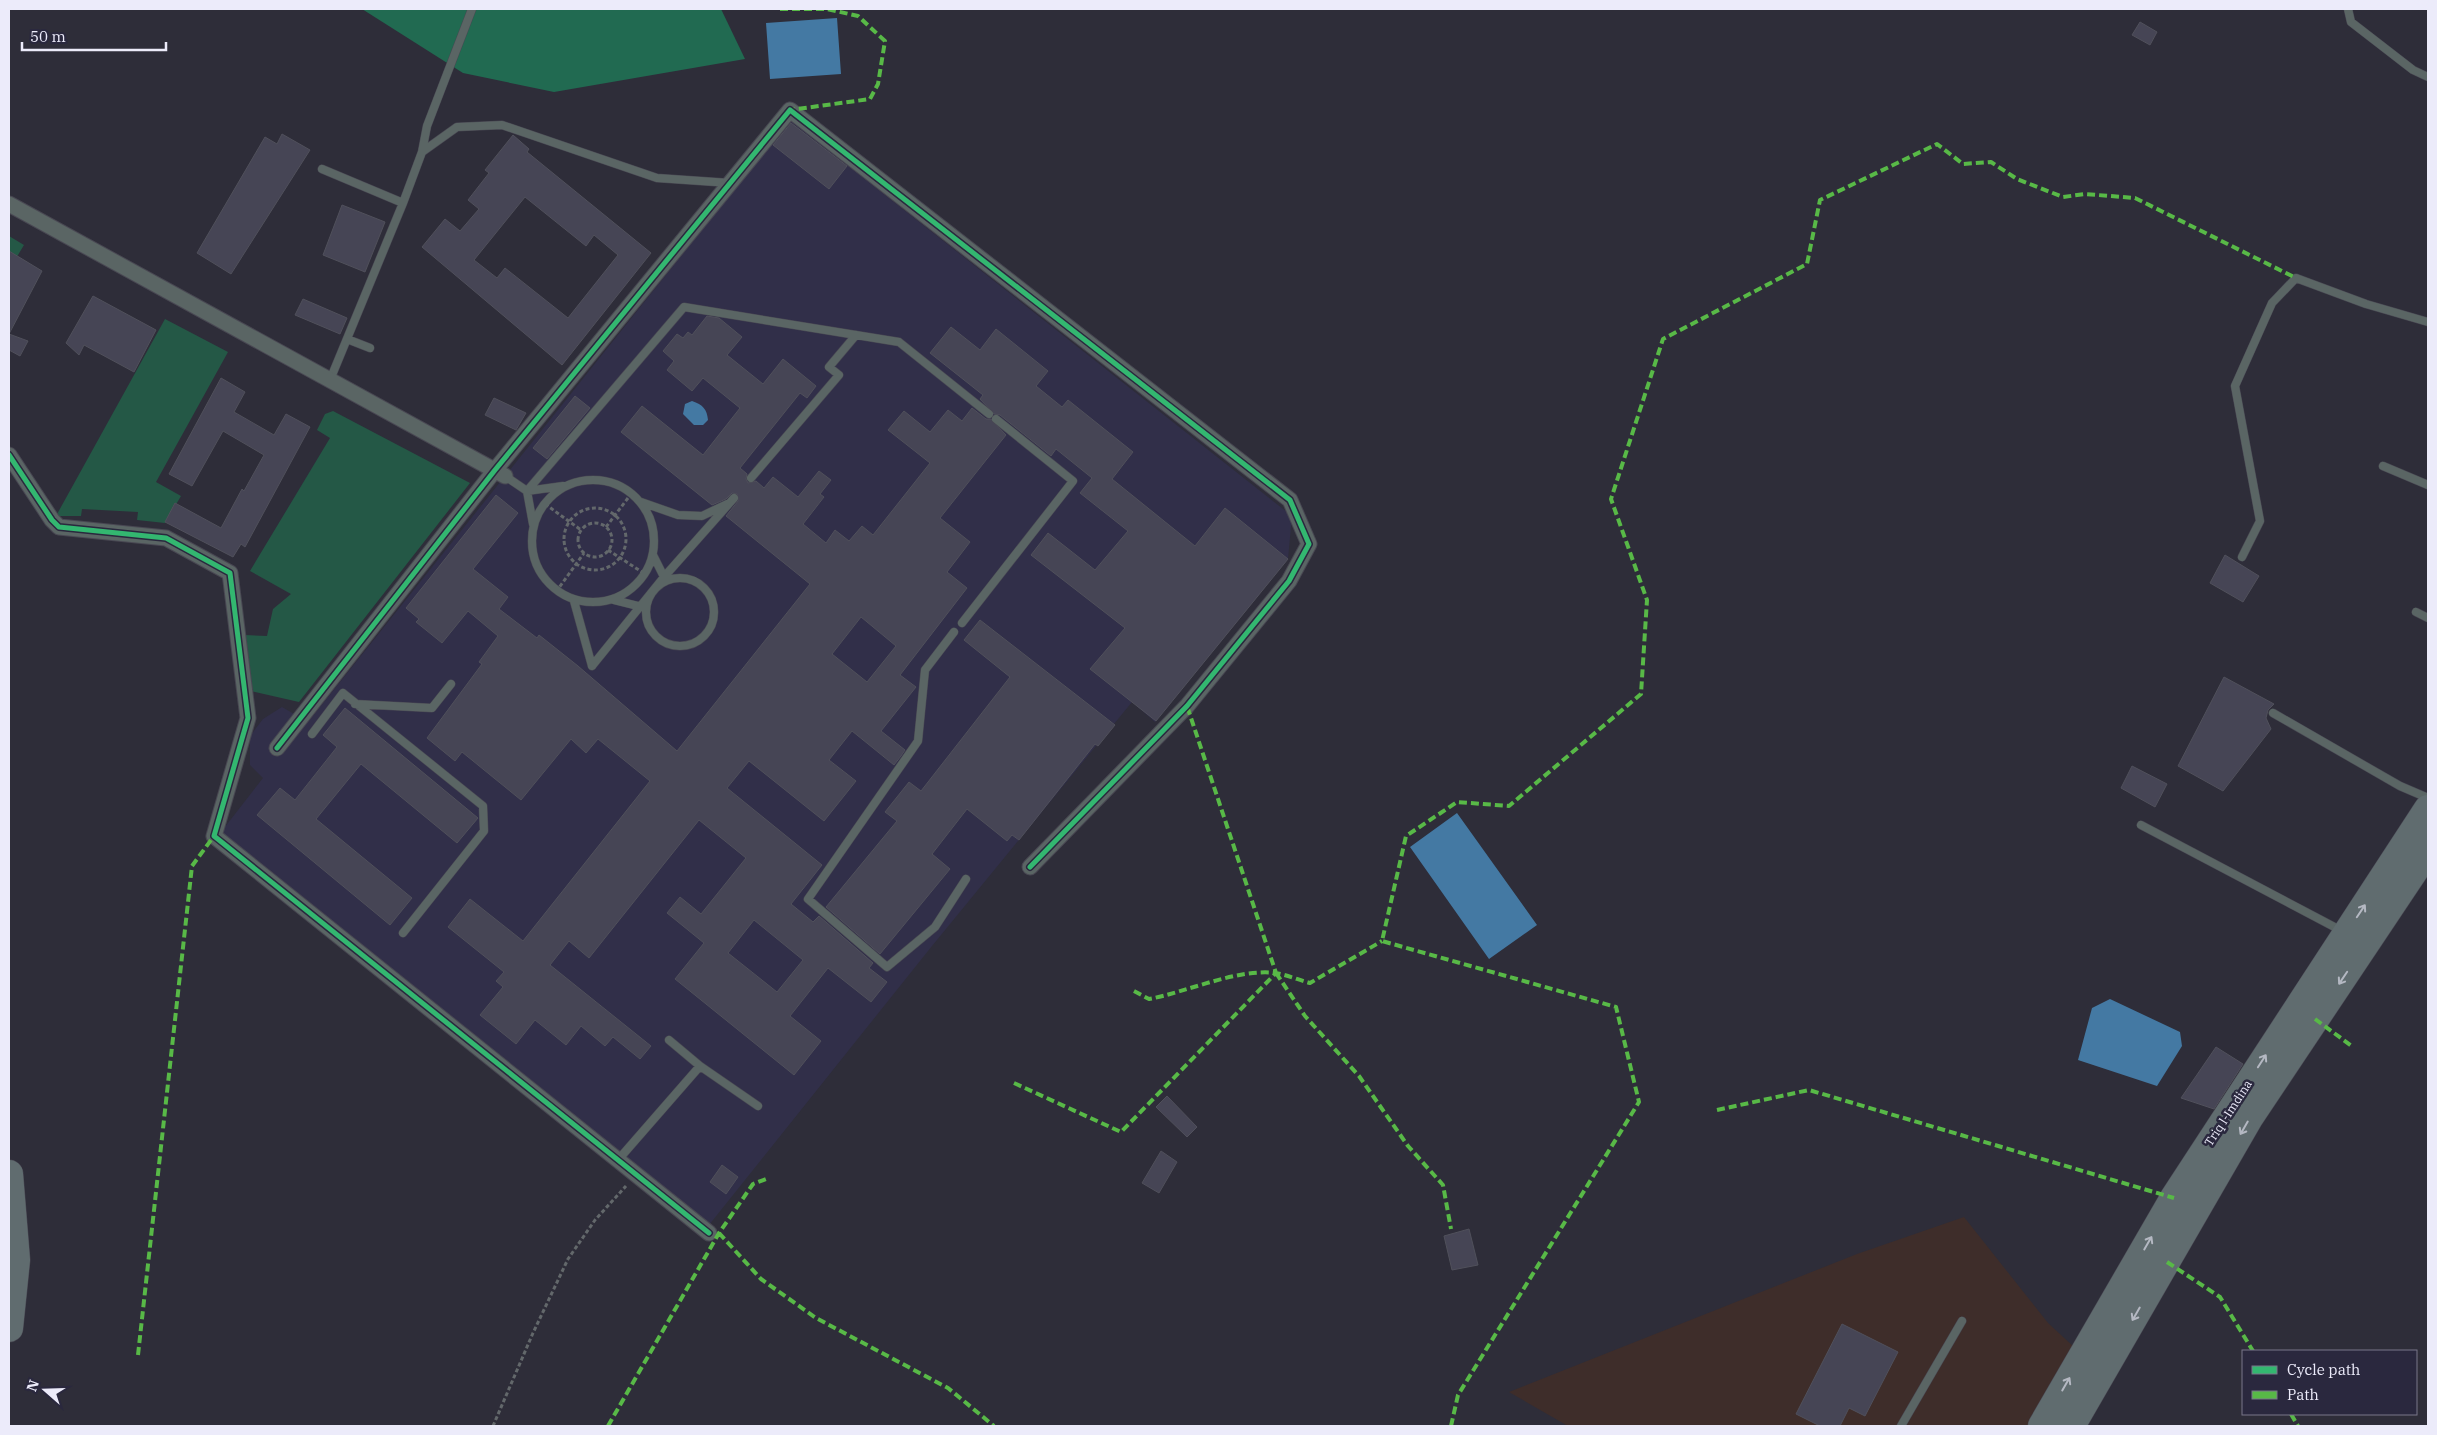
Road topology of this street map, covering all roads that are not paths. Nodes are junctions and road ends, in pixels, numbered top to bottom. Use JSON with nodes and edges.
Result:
{"nodes":[{"id":1,"x":472,"y":9,"type":"edge"},
{"id":2,"x":2348,"y":9,"type":"edge"},
{"id":3,"x":2428,"y":77,"type":"edge"},
{"id":4,"x":422,"y":152,"type":"junction"},
{"id":5,"x":322,"y":169,"type":"dead end"},
{"id":6,"x":730,"y":183,"type":"junction"},
{"id":7,"x":403,"y":203,"type":"junction"},
{"id":8,"x":9,"y":204,"type":"edge"},
{"id":9,"x":2428,"y":322,"type":"edge"},
{"id":10,"x":856,"y":335,"type":"junction"},
{"id":11,"x":347,"y":339,"type":"junction"},
{"id":12,"x":370,"y":348,"type":"dead end"},
{"id":13,"x":330,"y":380,"type":"junction"},
{"id":14,"x":9,"y":455,"type":"edge"},
{"id":15,"x":2383,"y":466,"type":"dead end"},
{"id":16,"x":500,"y":473,"type":"junction"},
{"id":17,"x":751,"y":478,"type":"dead end"},
{"id":18,"x":2428,"y":484,"type":"edge"},
{"id":19,"x":566,"y":486,"type":"junction"},
{"id":20,"x":527,"y":491,"type":"junction"},
{"id":21,"x":640,"y":502,"type":"junction"},
{"id":22,"x":534,"y":526,"type":"junction"},
{"id":23,"x":653,"y":555,"type":"junction"},
{"id":24,"x":2242,"y":557,"type":"dead end"},
{"id":25,"x":667,"y":578,"type":"junction"},
{"id":26,"x":614,"y":600,"type":"junction"},
{"id":27,"x":574,"y":601,"type":"junction"},
{"id":28,"x":643,"y":607,"type":"junction"},
{"id":29,"x":2416,"y":612,"type":"dead end"},
{"id":30,"x":2428,"y":618,"type":"edge"},
{"id":31,"x":962,"y":623,"type":"dead end"},
{"id":32,"x":954,"y":632,"type":"dead end"},
{"id":33,"x":451,"y":684,"type":"dead end"},
{"id":34,"x":355,"y":704,"type":"junction"},
{"id":35,"x":2273,"y":713,"type":"dead end"},
{"id":36,"x":312,"y":734,"type":"dead end"},
{"id":37,"x":277,"y":748,"type":"dead end"},
{"id":38,"x":2428,"y":798,"type":"edge"},
{"id":39,"x":2428,"y":809,"type":"edge"},
{"id":40,"x":2141,"y":825,"type":"dead end"},
{"id":41,"x":2428,"y":850,"type":"edge"},
{"id":42,"x":1030,"y":867,"type":"dead end"},
{"id":43,"x":966,"y":879,"type":"dead end"},
{"id":44,"x":403,"y":933,"type":"dead end"},
{"id":45,"x":2346,"y":933,"type":"junction"},
{"id":46,"x":669,"y":1040,"type":"dead end"},
{"id":47,"x":700,"y":1066,"type":"junction"},
{"id":48,"x":758,"y":1106,"type":"dead end"},
{"id":49,"x":618,"y":1160,"type":"junction"},
{"id":50,"x":9,"y":1174,"type":"edge"},
{"id":51,"x":709,"y":1233,"type":"dead end"},
{"id":52,"x":1962,"y":1320,"type":"dead end"},
{"id":53,"x":9,"y":1328,"type":"edge"},
{"id":54,"x":1901,"y":1426,"type":"edge"},
{"id":55,"x":2042,"y":1426,"type":"edge"},
{"id":56,"x":2071,"y":1426,"type":"edge"}],
"edges":[{"from":1,"to":4,"type":"lane"},
{"from":2,"to":3,"type":"lane"},
{"from":4,"to":6,"type":"lane"},
{"from":4,"to":7,"type":"lane"},
{"from":5,"to":7,"type":"lane"},
{"from":6,"to":16,"type":"street"},
{"from":6,"to":42,"type":"street"},
{"from":7,"to":11,"type":"lane"},
{"from":8,"to":13,"type":"street"},
{"from":9,"to":24,"type":"lane"},
{"from":10,"to":17,"type":"lane"},
{"from":10,"to":20,"type":"lane"},
{"from":10,"to":31,"type":"lane"},
{"from":11,"to":12,"type":"lane"},
{"from":11,"to":13,"type":"lane"},
{"from":13,"to":16,"type":"street"},
{"from":14,"to":49,"type":"street"},
{"from":15,"to":18,"type":"lane"},
{"from":16,"to":20,"type":"lane"},
{"from":16,"to":37,"type":"street"},
{"from":19,"to":20,"type":"lane"},
{"from":19,"to":21,"type":"lane"},
{"from":19,"to":22,"type":"lane"},
{"from":20,"to":22,"type":"lane"},
{"from":21,"to":23,"type":"lane"},
{"from":21,"to":25,"type":"lane"},
{"from":22,"to":27,"type":"lane"},
{"from":23,"to":25,"type":"lane"},
{"from":23,"to":26,"type":"lane"},
{"from":25,"to":28,"type":"lane"},
{"from":25,"to":28,"type":"lane"},
{"from":26,"to":27,"type":"lane"},
{"from":26,"to":28,"type":"lane"},
{"from":27,"to":28,"type":"lane"},
{"from":29,"to":30,"type":"lane"},
{"from":32,"to":43,"type":"lane"},
{"from":33,"to":34,"type":"lane"},
{"from":34,"to":36,"type":"lane"},
{"from":34,"to":44,"type":"lane"},
{"from":35,"to":38,"type":"lane"},
{"from":45,"to":39,"type":"highway","name":"Triq l-Imdina","one_way":true},
{"from":40,"to":45,"type":"lane"},
{"from":41,"to":56,"type":"highway","name":"Triq l-Imdina","one_way":true},
{"from":55,"to":45,"type":"highway","name":"Triq l-Imdina","one_way":true},
{"from":46,"to":47,"type":"lane"},
{"from":47,"to":48,"type":"lane"},
{"from":47,"to":49,"type":"lane"},
{"from":49,"to":51,"type":"street"},
{"from":50,"to":53,"type":"highway"},
{"from":52,"to":54,"type":"lane"}]}
